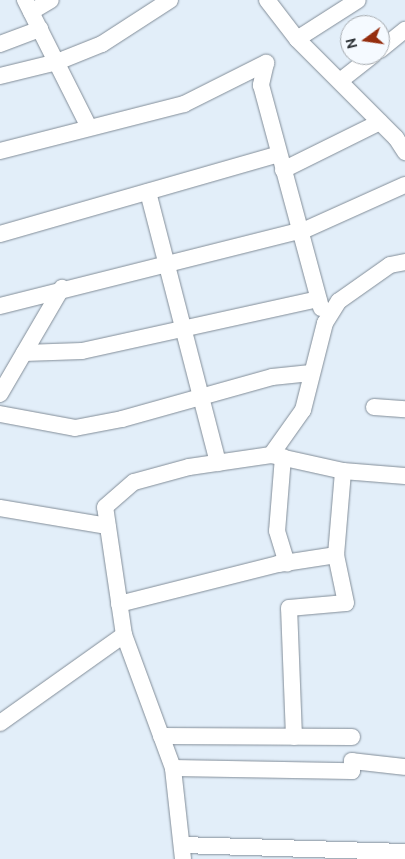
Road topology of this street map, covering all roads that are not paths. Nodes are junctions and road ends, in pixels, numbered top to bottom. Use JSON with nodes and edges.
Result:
{"nodes":[{"id":1,"x":51,"y":0,"type":"edge"},
{"id":2,"x":170,"y":0,"type":"edge"},
{"id":3,"x":267,"y":0,"type":"edge"},
{"id":4,"x":358,"y":0,"type":"edge"},
{"id":5,"x":28,"y":6,"type":"edge"},
{"id":6,"x":40,"y":29,"type":"junction"},
{"id":7,"x":405,"y":30,"type":"edge"},
{"id":8,"x":297,"y":39,"type":"junction"},
{"id":9,"x":390,"y":42,"type":"edge"},
{"id":10,"x":0,"y":44,"type":"edge"},
{"id":11,"x":57,"y":62,"type":"junction"},
{"id":12,"x":360,"y":65,"type":"edge"},
{"id":13,"x":0,"y":76,"type":"edge"},
{"id":14,"x":340,"y":81,"type":"junction"},
{"id":15,"x":380,"y":122,"type":"junction"},
{"id":16,"x":90,"y":127,"type":"junction"},
{"id":17,"x":403,"y":145,"type":"edge"},
{"id":18,"x":0,"y":151,"type":"edge"},
{"id":19,"x":281,"y":162,"type":"junction"},
{"id":20,"x":405,"y":185,"type":"edge"},
{"id":21,"x":148,"y":192,"type":"junction"},
{"id":22,"x":298,"y":232,"type":"junction"},
{"id":23,"x":0,"y":234,"type":"edge"},
{"id":24,"x":166,"y":262,"type":"junction"},
{"id":25,"x":405,"y":262,"type":"edge"},
{"id":26,"x":62,"y":288,"type":"junction"},
{"id":27,"x":318,"y":299,"type":"junction"},
{"id":28,"x":0,"y":306,"type":"edge"},
{"id":29,"x":326,"y":322,"type":"junction"},
{"id":30,"x":184,"y":331,"type":"junction"},
{"id":31,"x":24,"y":353,"type":"junction"},
{"id":32,"x":311,"y":373,"type":"junction"},
{"id":33,"x":0,"y":394,"type":"edge"},
{"id":34,"x":200,"y":394,"type":"junction"},
{"id":35,"x":374,"y":407,"type":"dead end"},
{"id":36,"x":405,"y":409,"type":"edge"},
{"id":37,"x":0,"y":414,"type":"edge"},
{"id":38,"x":277,"y":456,"type":"junction"},
{"id":39,"x":218,"y":463,"type":"junction"},
{"id":40,"x":343,"y":471,"type":"junction"},
{"id":41,"x":405,"y":476,"type":"edge"},
{"id":42,"x":0,"y":508,"type":"edge"},
{"id":43,"x":108,"y":526,"type":"junction"},
{"id":44,"x":336,"y":555,"type":"junction"},
{"id":45,"x":287,"y":563,"type":"junction"},
{"id":46,"x":119,"y":604,"type":"junction"},
{"id":47,"x":124,"y":635,"type":"junction"},
{"id":48,"x":0,"y":723,"type":"edge"},
{"id":49,"x":162,"y":736,"type":"junction"},
{"id":50,"x":294,"y":737,"type":"junction"},
{"id":51,"x":352,"y":737,"type":"dead end"},
{"id":52,"x":405,"y":767,"type":"edge"},
{"id":53,"x":173,"y":768,"type":"junction"},
{"id":54,"x":182,"y":852,"type":"edge"},
{"id":55,"x":405,"y":852,"type":"edge"}],
"edges":[{"from":1,"to":5,"type":"street"},
{"from":2,"to":11,"type":"street"},
{"from":3,"to":8,"type":"street"},
{"from":4,"to":8,"type":"street"},
{"from":5,"to":6,"type":"street"},
{"from":6,"to":10,"type":"street"},
{"from":6,"to":11,"type":"street"},
{"from":7,"to":9,"type":"street"},
{"from":8,"to":14,"type":"street"},
{"from":11,"to":13,"type":"street"},
{"from":11,"to":16,"type":"street"},
{"from":12,"to":14,"type":"street"},
{"from":14,"to":15,"type":"street"},
{"from":15,"to":17,"type":"street"},
{"from":15,"to":19,"type":"street"},
{"from":16,"to":18,"type":"street"},
{"from":16,"to":19,"type":"street"},
{"from":19,"to":21,"type":"street"},
{"from":19,"to":22,"type":"street"},
{"from":20,"to":22,"type":"street"},
{"from":21,"to":23,"type":"street"},
{"from":21,"to":24,"type":"street"},
{"from":22,"to":24,"type":"street"},
{"from":22,"to":27,"type":"street"},
{"from":24,"to":26,"type":"street"},
{"from":24,"to":30,"type":"street"},
{"from":25,"to":29,"type":"street"},
{"from":26,"to":28,"type":"street"},
{"from":26,"to":31,"type":"street"},
{"from":27,"to":29,"type":"street"},
{"from":27,"to":30,"type":"street"},
{"from":29,"to":32,"type":"street"},
{"from":30,"to":31,"type":"street"},
{"from":30,"to":34,"type":"street"},
{"from":31,"to":33,"type":"street"},
{"from":32,"to":34,"type":"street"},
{"from":32,"to":38,"type":"street"},
{"from":34,"to":37,"type":"street"},
{"from":34,"to":39,"type":"street"},
{"from":35,"to":36,"type":"street"},
{"from":38,"to":39,"type":"street"},
{"from":38,"to":40,"type":"street"},
{"from":38,"to":45,"type":"street"},
{"from":39,"to":43,"type":"street"},
{"from":40,"to":41,"type":"street"},
{"from":40,"to":44,"type":"street"},
{"from":42,"to":43,"type":"street"},
{"from":43,"to":46,"type":"street"},
{"from":44,"to":45,"type":"street"},
{"from":44,"to":50,"type":"street"},
{"from":45,"to":46,"type":"street"},
{"from":46,"to":47,"type":"street"},
{"from":47,"to":48,"type":"street"},
{"from":47,"to":49,"type":"street"},
{"from":49,"to":50,"type":"street"},
{"from":49,"to":53,"type":"street"},
{"from":50,"to":51,"type":"street"},
{"from":52,"to":53,"type":"street"},
{"from":53,"to":54,"type":"street"},
{"from":54,"to":55,"type":"street"}]}
